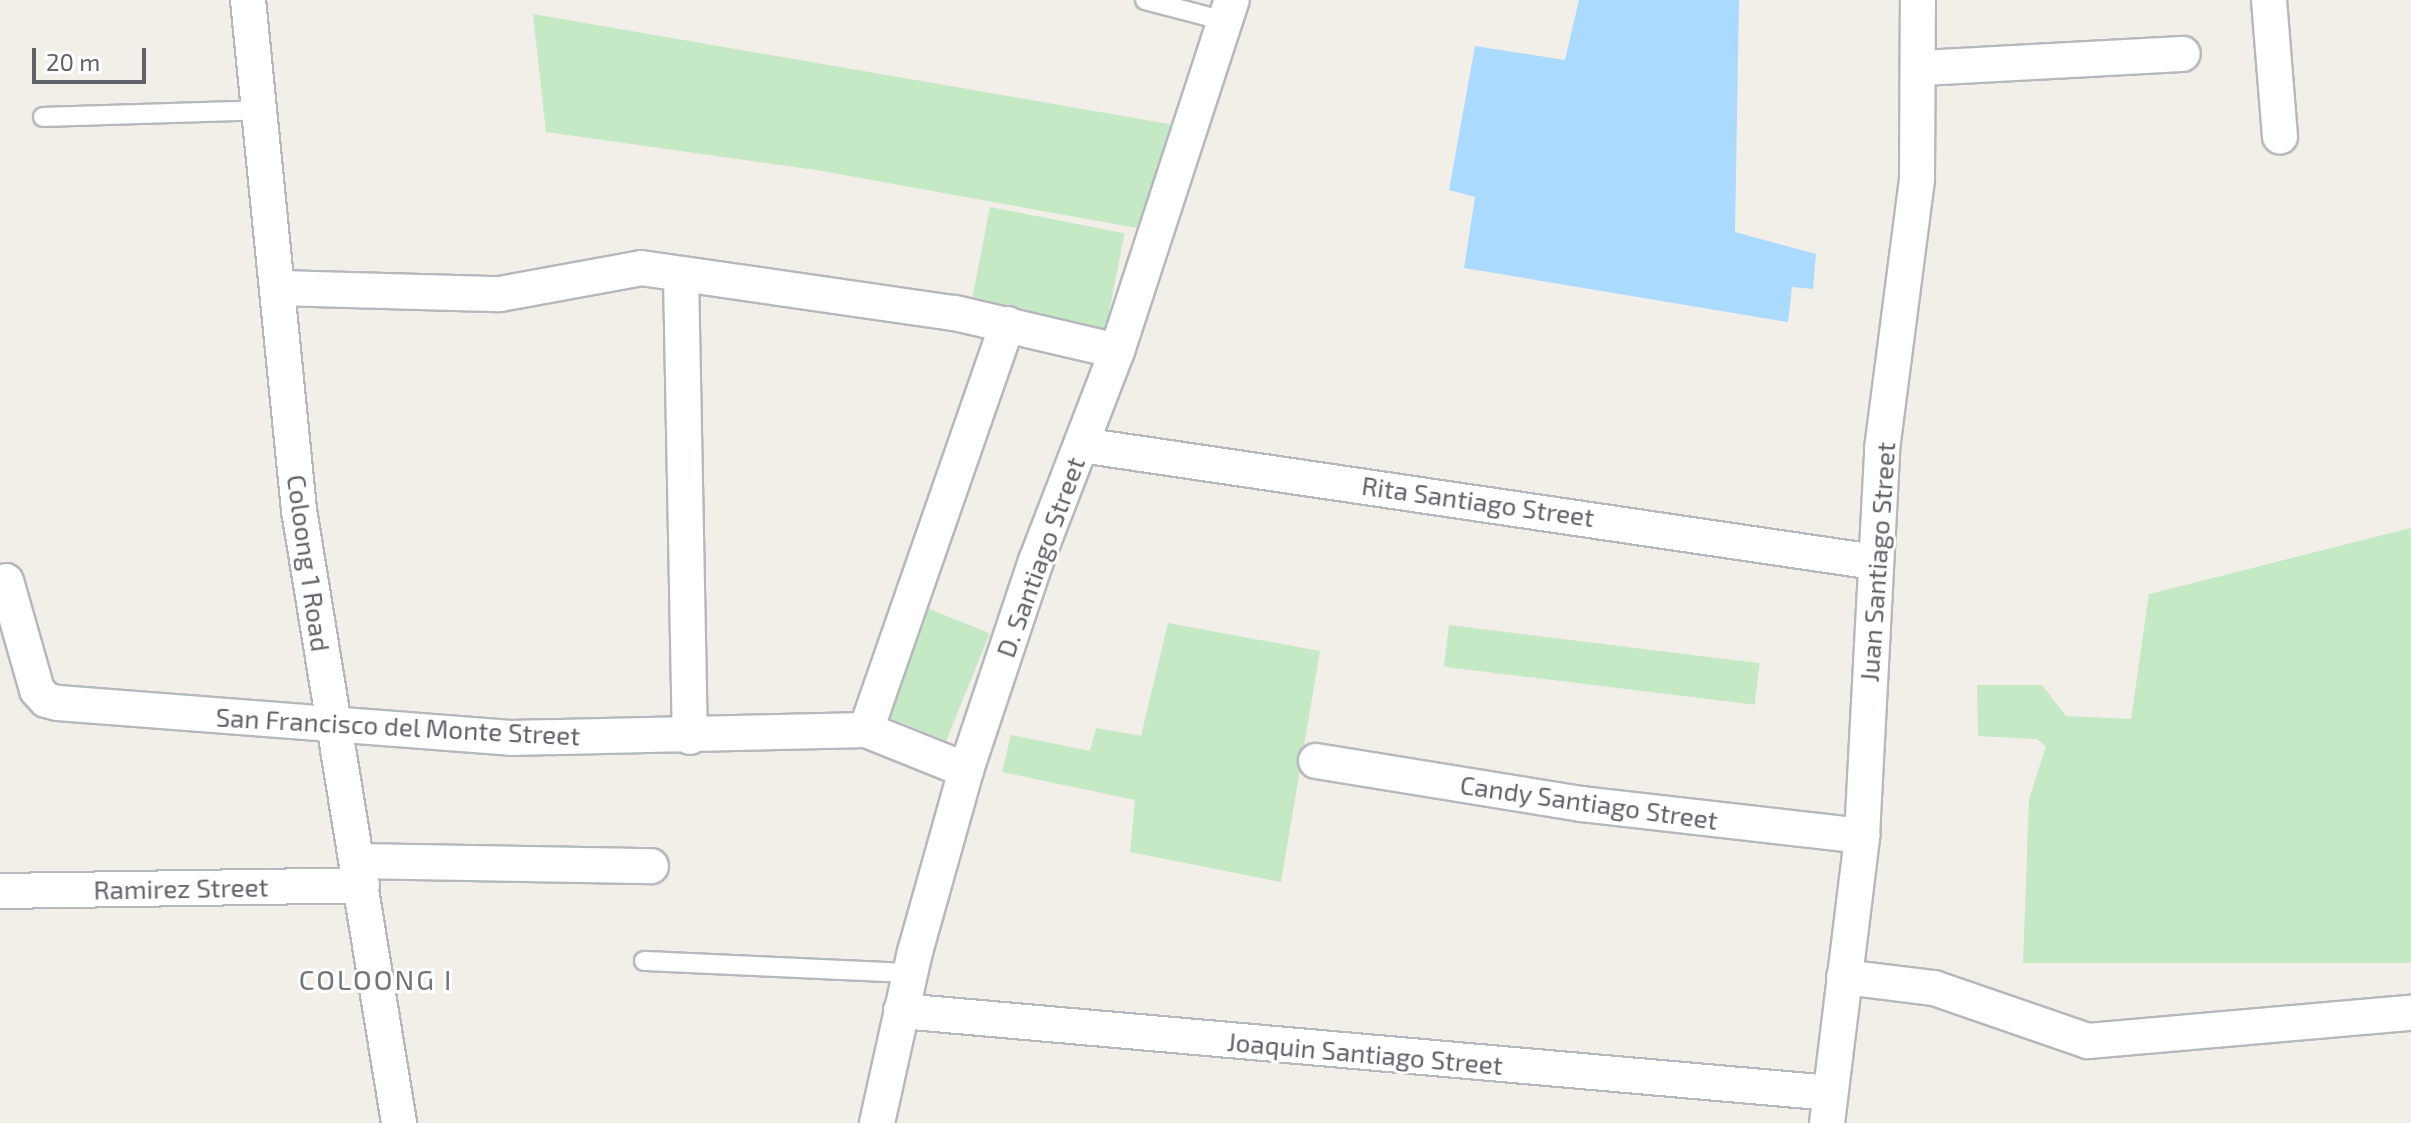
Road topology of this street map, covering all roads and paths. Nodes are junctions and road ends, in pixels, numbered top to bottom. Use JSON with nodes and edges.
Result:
{"nodes":[{"id":1,"x":248,"y":0,"type":"edge"},
{"id":2,"x":1145,"y":0,"type":"edge"},
{"id":3,"x":1918,"y":0,"type":"edge"},
{"id":4,"x":2269,"y":0,"type":"edge"},
{"id":5,"x":1229,"y":11,"type":"edge"},
{"id":6,"x":2183,"y":54,"type":"dead end"},
{"id":7,"x":1921,"y":68,"type":"junction"},
{"id":8,"x":260,"y":110,"type":"junction"},
{"id":9,"x":43,"y":117,"type":"dead end"},
{"id":10,"x":2280,"y":137,"type":"dead end"},
{"id":11,"x":681,"y":274,"type":"junction"},
{"id":12,"x":279,"y":288,"type":"junction"},
{"id":13,"x":1007,"y":324,"type":"junction"},
{"id":14,"x":1117,"y":351,"type":"junction"},
{"id":15,"x":1081,"y":445,"type":"junction"},
{"id":16,"x":1874,"y":562,"type":"junction"},
{"id":17,"x":6,"y":581,"type":"dead end"},
{"id":18,"x":333,"y":724,"type":"junction"},
{"id":19,"x":866,"y":730,"type":"junction"},
{"id":20,"x":690,"y":737,"type":"junction"},
{"id":21,"x":1316,"y":761,"type":"dead end"},
{"id":22,"x":966,"y":770,"type":"junction"},
{"id":23,"x":1862,"y":836,"type":"junction"},
{"id":24,"x":651,"y":866,"type":"dead end"},
{"id":25,"x":360,"y":873,"type":"junction"},
{"id":26,"x":0,"y":891,"type":"edge"},
{"id":27,"x":644,"y":961,"type":"dead end"},
{"id":28,"x":910,"y":973,"type":"junction"},
{"id":29,"x":1844,"y":977,"type":"junction"},
{"id":30,"x":901,"y":1011,"type":"junction"},
{"id":31,"x":2411,"y":1013,"type":"edge"},
{"id":32,"x":1828,"y":1108,"type":"edge"},
{"id":33,"x":399,"y":1123,"type":"edge"},
{"id":34,"x":877,"y":1123,"type":"edge"}],
"edges":[{"from":1,"to":8,"type":"street","name":"Coloong 1 Road"},
{"from":2,"to":5,"type":"lane"},
{"from":3,"to":7,"type":"street","name":"Juan Santiago Street"},
{"from":4,"to":10,"type":"street"},
{"from":5,"to":14,"type":"street","name":"D. Santiago Street"},
{"from":6,"to":7,"type":"street"},
{"from":7,"to":16,"type":"street","name":"Juan Santiago Street"},
{"from":8,"to":9,"type":"lane"},
{"from":8,"to":12,"type":"street","name":"Coloong 1 Road"},
{"from":11,"to":12,"type":"street"},
{"from":11,"to":13,"type":"street"},
{"from":11,"to":20,"type":"street"},
{"from":12,"to":18,"type":"street","name":"Coloong 1 Road"},
{"from":13,"to":14,"type":"street"},
{"from":13,"to":19,"type":"street"},
{"from":14,"to":15,"type":"street","name":"D. Santiago Street"},
{"from":15,"to":16,"type":"street","name":"Rita Santiago Street"},
{"from":15,"to":22,"type":"street","name":"D. Santiago Street"},
{"from":16,"to":23,"type":"street","name":"Juan Santiago Street"},
{"from":17,"to":18,"type":"street","name":"San Francisco del Monte Street"},
{"from":18,"to":20,"type":"street","name":"San Francisco del Monte Street"},
{"from":18,"to":25,"type":"street","name":"Coloong 1 Road"},
{"from":19,"to":20,"type":"street","name":"San Francisco del Monte Street"},
{"from":19,"to":22,"type":"street","name":"San Francisco del Monte Street"},
{"from":21,"to":23,"type":"street","name":"Candy Santiago Street"},
{"from":22,"to":28,"type":"street","name":"D. Santiago Street"},
{"from":23,"to":29,"type":"street","name":"Juan Santiago Street"},
{"from":24,"to":25,"type":"street","name":"Ramirez Street"},
{"from":25,"to":26,"type":"street","name":"Ramirez Street"},
{"from":25,"to":33,"type":"street","name":"Coloong 1 Road"},
{"from":27,"to":28,"type":"lane"},
{"from":28,"to":30,"type":"street","name":"D. Santiago Street"},
{"from":29,"to":31,"type":"street"},
{"from":29,"to":32,"type":"street","name":"Juan Santiago Street"},
{"from":30,"to":32,"type":"street","name":"Joaquin Santiago Street"},
{"from":30,"to":34,"type":"street","name":"D. Santiago Street"}]}
